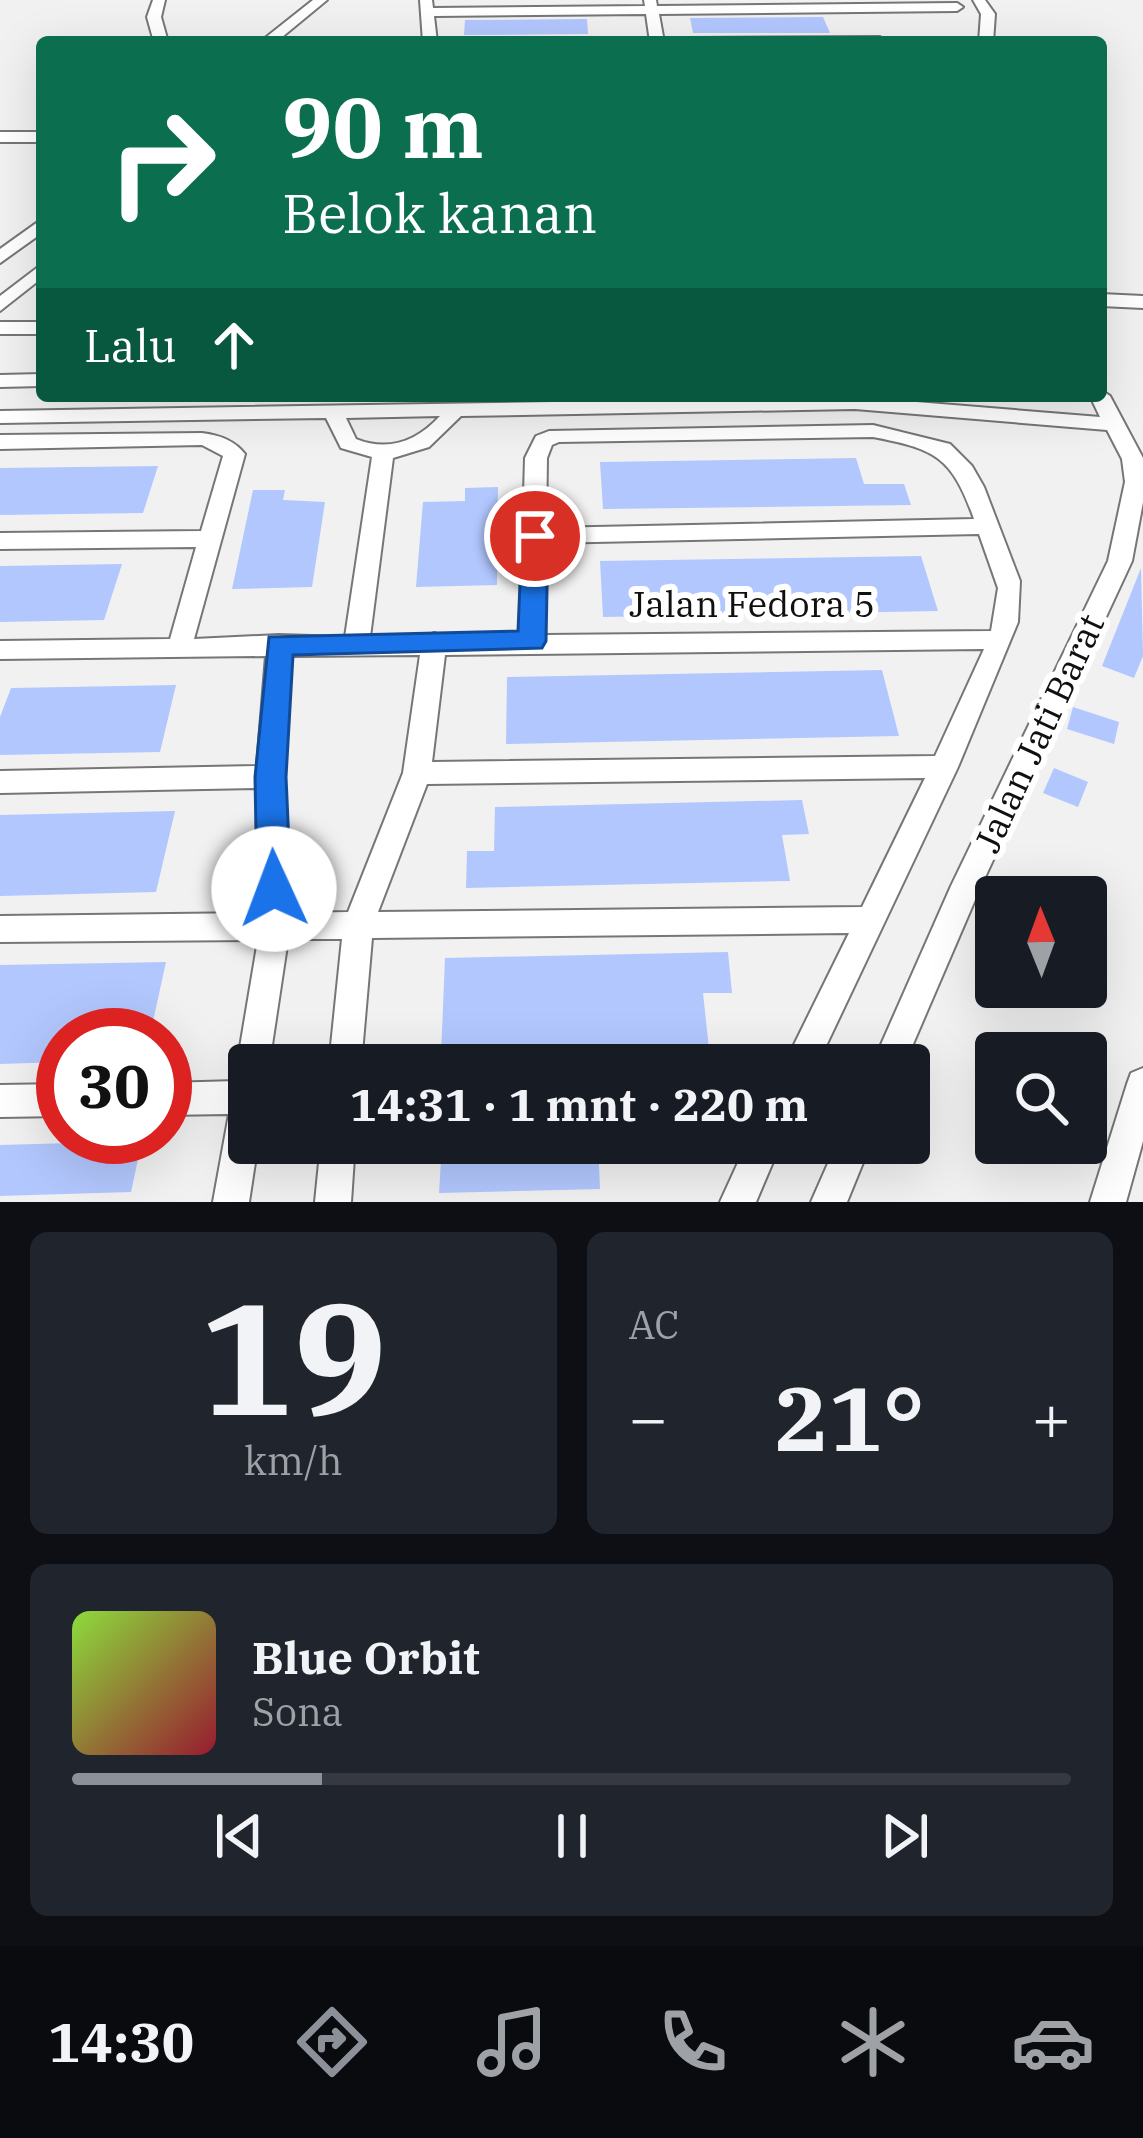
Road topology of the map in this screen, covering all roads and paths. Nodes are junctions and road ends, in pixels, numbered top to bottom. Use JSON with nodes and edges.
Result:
{"nodes":[{"id":1,"x":159,"y":0,"type":"edge"},
{"id":2,"x":321,"y":0,"type":"edge"},
{"id":3,"x":862,"y":4,"type":"edge"},
{"id":4,"x":650,"y":5,"type":"edge"},
{"id":5,"x":426,"y":6,"type":"edge"},
{"id":6,"x":957,"y":7,"type":"dead end"},
{"id":7,"x":159,"y":36,"type":"edge"},
{"id":8,"x":275,"y":36,"type":"edge"},
{"id":9,"x":429,"y":36,"type":"edge"},
{"id":10,"x":656,"y":36,"type":"edge"},
{"id":11,"x":878,"y":36,"type":"edge"},
{"id":12,"x":0,"y":137,"type":"edge"},
{"id":13,"x":36,"y":137,"type":"edge"},
{"id":14,"x":36,"y":229,"type":"edge"},
{"id":15,"x":0,"y":258,"type":"edge"},
{"id":16,"x":36,"y":278,"type":"edge"},
{"id":17,"x":1107,"y":300,"type":"edge"},
{"id":18,"x":1143,"y":302,"type":"edge"},
{"id":19,"x":0,"y":305,"type":"edge"},
{"id":20,"x":0,"y":328,"type":"edge"},
{"id":21,"x":36,"y":328,"type":"edge"},
{"id":22,"x":36,"y":380,"type":"edge"},
{"id":23,"x":0,"y":381,"type":"edge"},
{"id":24,"x":1103,"y":402,"type":"edge"},
{"id":25,"x":248,"y":405,"type":"edge"},
{"id":26,"x":454,"y":410,"type":"junction"},
{"id":27,"x":333,"y":412,"type":"junction"},
{"id":28,"x":0,"y":417,"type":"edge"},
{"id":29,"x":1115,"y":424,"type":"junction"},
{"id":30,"x":0,"y":442,"type":"edge"},
{"id":31,"x":383,"y":452,"type":"junction"},
{"id":32,"x":988,"y":526,"type":"junction"},
{"id":33,"x":535,"y":536,"type":"junction"},
{"id":34,"x":210,"y":538,"type":"junction"},
{"id":35,"x":0,"y":541,"type":"edge"},
{"id":36,"x":1131,"y":562,"type":"edge"},
{"id":37,"x":998,"y":640,"type":"junction"},
{"id":38,"x":532,"y":641,"type":"junction"},
{"id":39,"x":434,"y":642,"type":"junction"},
{"id":40,"x":357,"y":643,"type":"junction"},
{"id":41,"x":279,"y":644,"type":"junction"},
{"id":42,"x":180,"y":646,"type":"junction"},
{"id":43,"x":0,"y":650,"type":"edge"},
{"id":44,"x":944,"y":767,"type":"junction"},
{"id":45,"x":417,"y":773,"type":"junction"},
{"id":46,"x":270,"y":777,"type":"junction"},
{"id":47,"x":0,"y":782,"type":"edge"},
{"id":48,"x":869,"y":920,"type":"junction"},
{"id":49,"x":358,"y":925,"type":"junction"},
{"id":50,"x":275,"y":927,"type":"junction"},
{"id":51,"x":0,"y":929,"type":"edge"},
{"id":52,"x":256,"y":1044,"type":"edge"},
{"id":53,"x":347,"y":1044,"type":"edge"},
{"id":54,"x":810,"y":1044,"type":"edge"},
{"id":55,"x":897,"y":1044,"type":"edge"},
{"id":56,"x":1143,"y":1084,"type":"edge"},
{"id":57,"x":228,"y":1095,"type":"edge"},
{"id":58,"x":192,"y":1097,"type":"edge"},
{"id":59,"x":36,"y":1101,"type":"edge"},
{"id":60,"x":0,"y":1102,"type":"edge"},
{"id":61,"x":238,"y":1164,"type":"edge"},
{"id":62,"x":336,"y":1164,"type":"edge"},
{"id":63,"x":755,"y":1164,"type":"edge"},
{"id":64,"x":845,"y":1164,"type":"edge"},
{"id":65,"x":232,"y":1202,"type":"edge"},
{"id":66,"x":333,"y":1202,"type":"edge"},
{"id":67,"x":738,"y":1202,"type":"edge"},
{"id":68,"x":829,"y":1202,"type":"edge"},
{"id":69,"x":1108,"y":1202,"type":"edge"}],
"edges":[{"from":1,"to":7,"type":"street"},
{"from":2,"to":8,"type":"street"},
{"from":3,"to":4,"type":"street"},
{"from":3,"to":6,"type":"street"},
{"from":3,"to":11,"type":"street"},
{"from":4,"to":5,"type":"street"},
{"from":4,"to":10,"type":"street"},
{"from":5,"to":9,"type":"street"},
{"from":12,"to":13,"type":"street"},
{"from":14,"to":15,"type":"street"},
{"from":16,"to":19,"type":"street"},
{"from":17,"to":18,"type":"street"},
{"from":20,"to":21,"type":"street"},
{"from":22,"to":23,"type":"street"},
{"from":24,"to":29,"type":"street","name":"Jalan Jati Barat"},
{"from":25,"to":27,"type":"street"},
{"from":25,"to":28,"type":"street"},
{"from":26,"to":27,"type":"street"},
{"from":26,"to":29,"type":"street"},
{"from":26,"to":31,"type":"street"},
{"from":27,"to":31,"type":"street"},
{"from":29,"to":36,"type":"street","name":"Jalan Jati Barat"},
{"from":30,"to":34,"type":"street"},
{"from":31,"to":40,"type":"street"},
{"from":32,"to":33,"type":"street"},
{"from":32,"to":33,"type":"street"},
{"from":32,"to":37,"type":"street"},
{"from":33,"to":38,"type":"street"},
{"from":34,"to":35,"type":"street"},
{"from":34,"to":42,"type":"street"},
{"from":36,"to":55,"type":"street","name":"Jalan Jati Barat"},
{"from":37,"to":38,"type":"street","name":"Jalan Fedora 5"},
{"from":37,"to":44,"type":"street"},
{"from":38,"to":39,"type":"street","name":"Jalan Fedora 5"},
{"from":39,"to":40,"type":"street","name":"Jalan Fedora 5"},
{"from":39,"to":45,"type":"street"},
{"from":40,"to":41,"type":"street","name":"Jalan Fedora 5"},
{"from":41,"to":42,"type":"street","name":"Jalan Fedora 5"},
{"from":41,"to":46,"type":"street"},
{"from":42,"to":43,"type":"street","name":"Jalan Fedora 5"},
{"from":44,"to":45,"type":"street"},
{"from":44,"to":48,"type":"street"},
{"from":45,"to":49,"type":"street"},
{"from":46,"to":47,"type":"street"},
{"from":46,"to":50,"type":"street"},
{"from":48,"to":49,"type":"street"},
{"from":48,"to":54,"type":"street"},
{"from":49,"to":50,"type":"street"},
{"from":49,"to":53,"type":"street"},
{"from":50,"to":51,"type":"street"},
{"from":50,"to":52,"type":"street"},
{"from":56,"to":69,"type":"street"},
{"from":57,"to":58,"type":"street"},
{"from":59,"to":60,"type":"street"},
{"from":61,"to":65,"type":"street"},
{"from":62,"to":66,"type":"street"},
{"from":63,"to":67,"type":"street"},
{"from":64,"to":68,"type":"street"}]}
